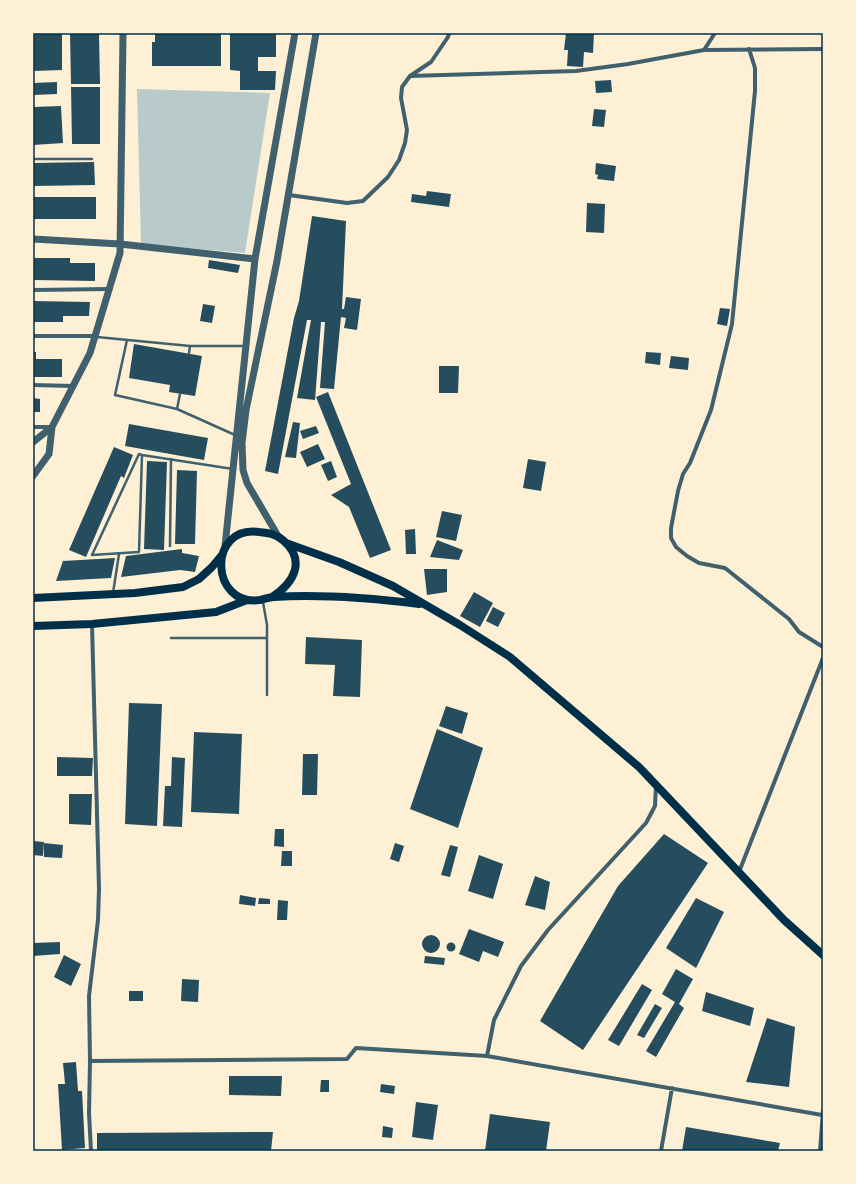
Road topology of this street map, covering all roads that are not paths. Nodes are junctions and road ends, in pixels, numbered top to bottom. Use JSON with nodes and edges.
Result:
{"nodes":[{"id":1,"x":123,"y":33,"type":"edge"},
{"id":2,"x":295,"y":33,"type":"edge"},
{"id":3,"x":316,"y":33,"type":"edge"},
{"id":4,"x":449,"y":33,"type":"edge"},
{"id":5,"x":715,"y":33,"type":"edge"},
{"id":6,"x":823,"y":48,"type":"edge"},
{"id":7,"x":749,"y":49,"type":"junction"},
{"id":8,"x":704,"y":50,"type":"junction"},
{"id":9,"x":410,"y":76,"type":"junction"},
{"id":10,"x":33,"y":159,"type":"edge"},
{"id":11,"x":92,"y":159,"type":"dead end"},
{"id":12,"x":289,"y":195,"type":"junction"},
{"id":13,"x":33,"y":239,"type":"edge"},
{"id":14,"x":120,"y":244,"type":"junction"},
{"id":15,"x":255,"y":258,"type":"junction"},
{"id":16,"x":109,"y":289,"type":"junction"},
{"id":17,"x":33,"y":290,"type":"edge"},
{"id":18,"x":33,"y":336,"type":"edge"},
{"id":19,"x":95,"y":336,"type":"junction"},
{"id":20,"x":126,"y":340,"type":"junction"},
{"id":21,"x":190,"y":346,"type":"junction"},
{"id":22,"x":246,"y":346,"type":"junction"},
{"id":23,"x":189,"y":353,"type":"dead end"},
{"id":24,"x":33,"y":385,"type":"edge"},
{"id":25,"x":73,"y":386,"type":"junction"},
{"id":26,"x":180,"y":394,"type":"dead end"},
{"id":27,"x":177,"y":409,"type":"junction"},
{"id":28,"x":33,"y":427,"type":"edge"},
{"id":29,"x":52,"y":427,"type":"junction"},
{"id":30,"x":237,"y":436,"type":"junction"},
{"id":31,"x":33,"y":442,"type":"edge"},
{"id":32,"x":142,"y":455,"type":"junction"},
{"id":33,"x":171,"y":459,"type":"junction"},
{"id":34,"x":233,"y":469,"type":"junction"},
{"id":35,"x":33,"y":476,"type":"edge"},
{"id":36,"x":278,"y":536,"type":"junction"},
{"id":37,"x":286,"y":543,"type":"junction"},
{"id":38,"x":170,"y":546,"type":"dead end"},
{"id":39,"x":226,"y":546,"type":"junction"},
{"id":40,"x":119,"y":554,"type":"junction"},
{"id":41,"x":222,"y":554,"type":"junction"},
{"id":42,"x":113,"y":594,"type":"junction"},
{"id":43,"x":272,"y":597,"type":"junction"},
{"id":44,"x":33,"y":598,"type":"edge"},
{"id":45,"x":246,"y":600,"type":"junction"},
{"id":46,"x":262,"y":600,"type":"junction"},
{"id":47,"x":422,"y":605,"type":"junction"},
{"id":48,"x":92,"y":624,"type":"junction"},
{"id":49,"x":33,"y":626,"type":"edge"},
{"id":50,"x":171,"y":638,"type":"dead end"},
{"id":51,"x":267,"y":638,"type":"junction"},
{"id":52,"x":823,"y":647,"type":"edge"},
{"id":53,"x":823,"y":658,"type":"edge"},
{"id":54,"x":267,"y":695,"type":"dead end"},
{"id":55,"x":656,"y":785,"type":"junction"},
{"id":56,"x":739,"y":872,"type":"junction"},
{"id":57,"x":823,"y":955,"type":"edge"},
{"id":58,"x":487,"y":1056,"type":"junction"},
{"id":59,"x":90,"y":1060,"type":"junction"},
{"id":60,"x":672,"y":1088,"type":"junction"},
{"id":61,"x":823,"y":1113,"type":"edge"},
{"id":62,"x":91,"y":1151,"type":"edge"},
{"id":63,"x":661,"y":1151,"type":"edge"},
{"id":64,"x":820,"y":1151,"type":"edge"}],
"edges":[{"from":1,"to":14,"type":"street"},
{"from":2,"to":15,"type":"street"},
{"from":3,"to":12,"type":"street"},
{"from":4,"to":9,"type":"street"},
{"from":5,"to":8,"type":"street"},
{"from":6,"to":7,"type":"street"},
{"from":7,"to":8,"type":"street"},
{"from":7,"to":52,"type":"street"},
{"from":8,"to":9,"type":"street"},
{"from":9,"to":12,"type":"street"},
{"from":10,"to":11,"type":"lane"},
{"from":12,"to":36,"type":"street"},
{"from":13,"to":14,"type":"street"},
{"from":14,"to":15,"type":"street"},
{"from":14,"to":16,"type":"street"},
{"from":15,"to":22,"type":"street"},
{"from":16,"to":17,"type":"street"},
{"from":16,"to":19,"type":"street"},
{"from":18,"to":19,"type":"street"},
{"from":19,"to":20,"type":"lane"},
{"from":19,"to":25,"type":"street"},
{"from":20,"to":21,"type":"lane"},
{"from":20,"to":27,"type":"lane"},
{"from":21,"to":22,"type":"lane"},
{"from":21,"to":23,"type":"lane"},
{"from":22,"to":30,"type":"street"},
{"from":24,"to":25,"type":"street"},
{"from":25,"to":29,"type":"street"},
{"from":26,"to":27,"type":"lane"},
{"from":27,"to":30,"type":"lane"},
{"from":28,"to":29,"type":"street"},
{"from":29,"to":31,"type":"street"},
{"from":29,"to":35,"type":"street"},
{"from":30,"to":34,"type":"street"},
{"from":32,"to":33,"type":"lane"},
{"from":32,"to":40,"type":"lane"},
{"from":32,"to":40,"type":"lane"},
{"from":33,"to":34,"type":"lane"},
{"from":33,"to":38,"type":"lane"},
{"from":34,"to":39,"type":"street"},
{"from":36,"to":37,"type":"main road"},
{"from":36,"to":39,"type":"main road"},
{"from":37,"to":43,"type":"main road"},
{"from":37,"to":47,"type":"main road"},
{"from":39,"to":41,"type":"main road"},
{"from":40,"to":42,"type":"lane"},
{"from":41,"to":42,"type":"main road"},
{"from":41,"to":45,"type":"main road"},
{"from":42,"to":44,"type":"main road"},
{"from":43,"to":46,"type":"main road"},
{"from":43,"to":47,"type":"main road"},
{"from":45,"to":46,"type":"main road"},
{"from":45,"to":48,"type":"main road"},
{"from":46,"to":51,"type":"lane"},
{"from":47,"to":55,"type":"main road"},
{"from":48,"to":49,"type":"main road"},
{"from":48,"to":59,"type":"street"},
{"from":50,"to":51,"type":"lane"},
{"from":51,"to":54,"type":"lane"},
{"from":53,"to":56,"type":"street"},
{"from":55,"to":56,"type":"main road"},
{"from":55,"to":58,"type":"street"},
{"from":56,"to":57,"type":"main road"},
{"from":58,"to":59,"type":"street"},
{"from":58,"to":60,"type":"street"},
{"from":59,"to":62,"type":"street"},
{"from":60,"to":61,"type":"street"},
{"from":60,"to":63,"type":"street"},
{"from":61,"to":64,"type":"street"}]}
